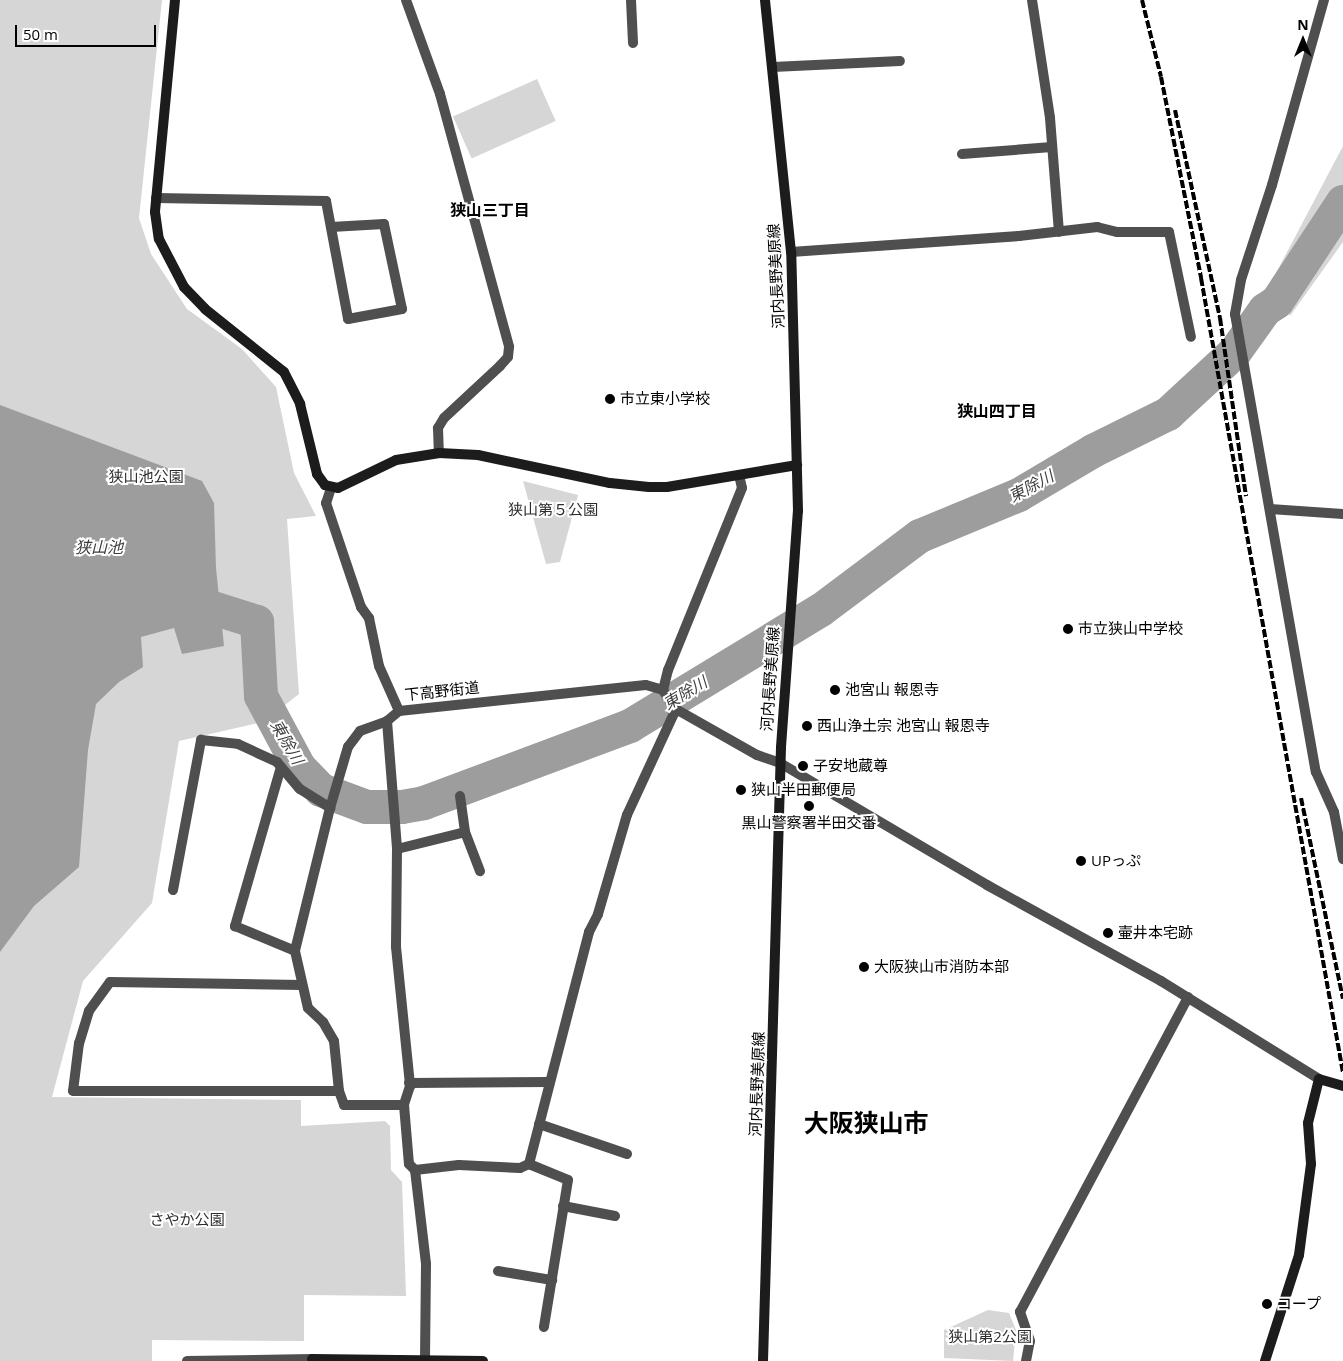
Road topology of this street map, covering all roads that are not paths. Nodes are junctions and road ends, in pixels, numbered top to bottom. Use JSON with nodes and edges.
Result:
{"nodes":[{"id":1,"x":175,"y":0,"type":"edge"},
{"id":2,"x":406,"y":0,"type":"edge"},
{"id":3,"x":630,"y":0,"type":"edge"},
{"id":4,"x":765,"y":0,"type":"edge"},
{"id":5,"x":1032,"y":0,"type":"edge"},
{"id":6,"x":1324,"y":0,"type":"edge"},
{"id":7,"x":633,"y":43,"type":"dead end"},
{"id":8,"x":900,"y":61,"type":"dead end"},
{"id":9,"x":772,"y":67,"type":"junction"},
{"id":10,"x":1052,"y":146,"type":"junction"},
{"id":11,"x":962,"y":154,"type":"dead end"},
{"id":12,"x":156,"y":198,"type":"junction"},
{"id":13,"x":331,"y":227,"type":"junction"},
{"id":14,"x":1060,"y":232,"type":"junction"},
{"id":15,"x":791,"y":252,"type":"junction"},
{"id":16,"x":1191,"y":337,"type":"dead end"},
{"id":17,"x":439,"y":453,"type":"junction"},
{"id":18,"x":797,"y":464,"type":"junction"},
{"id":19,"x":738,"y":475,"type":"junction"},
{"id":20,"x":331,"y":488,"type":"junction"},
{"id":21,"x":1270,"y":510,"type":"junction"},
{"id":22,"x":1343,"y":514,"type":"edge"},
{"id":23,"x":666,"y":694,"type":"junction"},
{"id":24,"x":675,"y":708,"type":"junction"},
{"id":25,"x":399,"y":711,"type":"junction"},
{"id":26,"x":387,"y":721,"type":"junction"},
{"id":27,"x":780,"y":763,"type":"junction"},
{"id":28,"x":281,"y":767,"type":"junction"},
{"id":29,"x":460,"y":796,"type":"dead end"},
{"id":30,"x":332,"y":805,"type":"junction"},
{"id":31,"x":465,"y":832,"type":"junction"},
{"id":32,"x":397,"y":849,"type":"junction"},
{"id":33,"x":1343,"y":859,"type":"edge"},
{"id":34,"x":480,"y":871,"type":"dead end"},
{"id":35,"x":173,"y":890,"type":"dead end"},
{"id":36,"x":295,"y":952,"type":"junction"},
{"id":37,"x":302,"y":985,"type":"junction"},
{"id":38,"x":1188,"y":997,"type":"junction"},
{"id":39,"x":1319,"y":1079,"type":"junction"},
{"id":40,"x":549,"y":1082,"type":"junction"},
{"id":41,"x":410,"y":1083,"type":"junction"},
{"id":42,"x":1343,"y":1086,"type":"edge"},
{"id":43,"x":338,"y":1091,"type":"junction"},
{"id":44,"x":404,"y":1105,"type":"junction"},
{"id":45,"x":539,"y":1124,"type":"junction"},
{"id":46,"x":627,"y":1154,"type":"dead end"},
{"id":47,"x":529,"y":1164,"type":"junction"},
{"id":48,"x":415,"y":1170,"type":"junction"},
{"id":49,"x":563,"y":1206,"type":"junction"},
{"id":50,"x":614,"y":1216,"type":"dead end"},
{"id":51,"x":498,"y":1271,"type":"dead end"},
{"id":52,"x":552,"y":1280,"type":"junction"},
{"id":53,"x":544,"y":1327,"type":"dead end"},
{"id":54,"x":425,"y":1360,"type":"edge"},
{"id":55,"x":187,"y":1361,"type":"edge"},
{"id":56,"x":483,"y":1361,"type":"edge"},
{"id":57,"x":764,"y":1361,"type":"edge"},
{"id":58,"x":1026,"y":1361,"type":"edge"},
{"id":59,"x":1265,"y":1361,"type":"edge"}],
"edges":[{"from":1,"to":12,"type":"street"},
{"from":2,"to":17,"type":"street"},
{"from":3,"to":7,"type":"street"},
{"from":4,"to":9,"type":"street","name":"河内長野美原線"},
{"from":5,"to":10,"type":"street"},
{"from":6,"to":21,"type":"street"},
{"from":8,"to":9,"type":"street"},
{"from":9,"to":15,"type":"street","name":"河内長野美原線"},
{"from":10,"to":11,"type":"street"},
{"from":10,"to":14,"type":"street"},
{"from":12,"to":13,"type":"street"},
{"from":12,"to":20,"type":"street"},
{"from":13,"to":13,"type":"street"},
{"from":14,"to":15,"type":"street"},
{"from":14,"to":16,"type":"street"},
{"from":15,"to":18,"type":"street","name":"河内長野美原線"},
{"from":17,"to":19,"type":"street"},
{"from":17,"to":20,"type":"street"},
{"from":18,"to":19,"type":"street"},
{"from":18,"to":27,"type":"street","name":"河内長野美原線"},
{"from":19,"to":23,"type":"street"},
{"from":20,"to":25,"type":"street","name":"下高野街道"},
{"from":21,"to":22,"type":"street"},
{"from":21,"to":33,"type":"street"},
{"from":23,"to":24,"type":"street"},
{"from":23,"to":25,"type":"street","name":"下高野街道"},
{"from":24,"to":27,"type":"street"},
{"from":24,"to":40,"type":"street"},
{"from":25,"to":26,"type":"street"},
{"from":26,"to":30,"type":"street"},
{"from":26,"to":32,"type":"street"},
{"from":27,"to":38,"type":"street"},
{"from":27,"to":57,"type":"street","name":"河内長野美原線"},
{"from":28,"to":30,"type":"street"},
{"from":28,"to":35,"type":"street"},
{"from":28,"to":36,"type":"street"},
{"from":29,"to":31,"type":"street"},
{"from":30,"to":36,"type":"street"},
{"from":31,"to":32,"type":"street"},
{"from":31,"to":34,"type":"street"},
{"from":32,"to":41,"type":"street"},
{"from":36,"to":37,"type":"street"},
{"from":37,"to":43,"type":"street"},
{"from":37,"to":43,"type":"street"},
{"from":38,"to":39,"type":"street"},
{"from":38,"to":58,"type":"street"},
{"from":39,"to":42,"type":"street"},
{"from":39,"to":59,"type":"street"},
{"from":40,"to":41,"type":"street"},
{"from":40,"to":45,"type":"street"},
{"from":41,"to":44,"type":"street"},
{"from":43,"to":44,"type":"street"},
{"from":44,"to":48,"type":"street"},
{"from":45,"to":46,"type":"street"},
{"from":45,"to":47,"type":"street"},
{"from":47,"to":48,"type":"street"},
{"from":47,"to":49,"type":"street"},
{"from":48,"to":54,"type":"street"},
{"from":49,"to":50,"type":"street"},
{"from":49,"to":52,"type":"street"},
{"from":51,"to":52,"type":"street"},
{"from":52,"to":53,"type":"street"},
{"from":54,"to":55,"type":"street"},
{"from":54,"to":56,"type":"street"}]}
